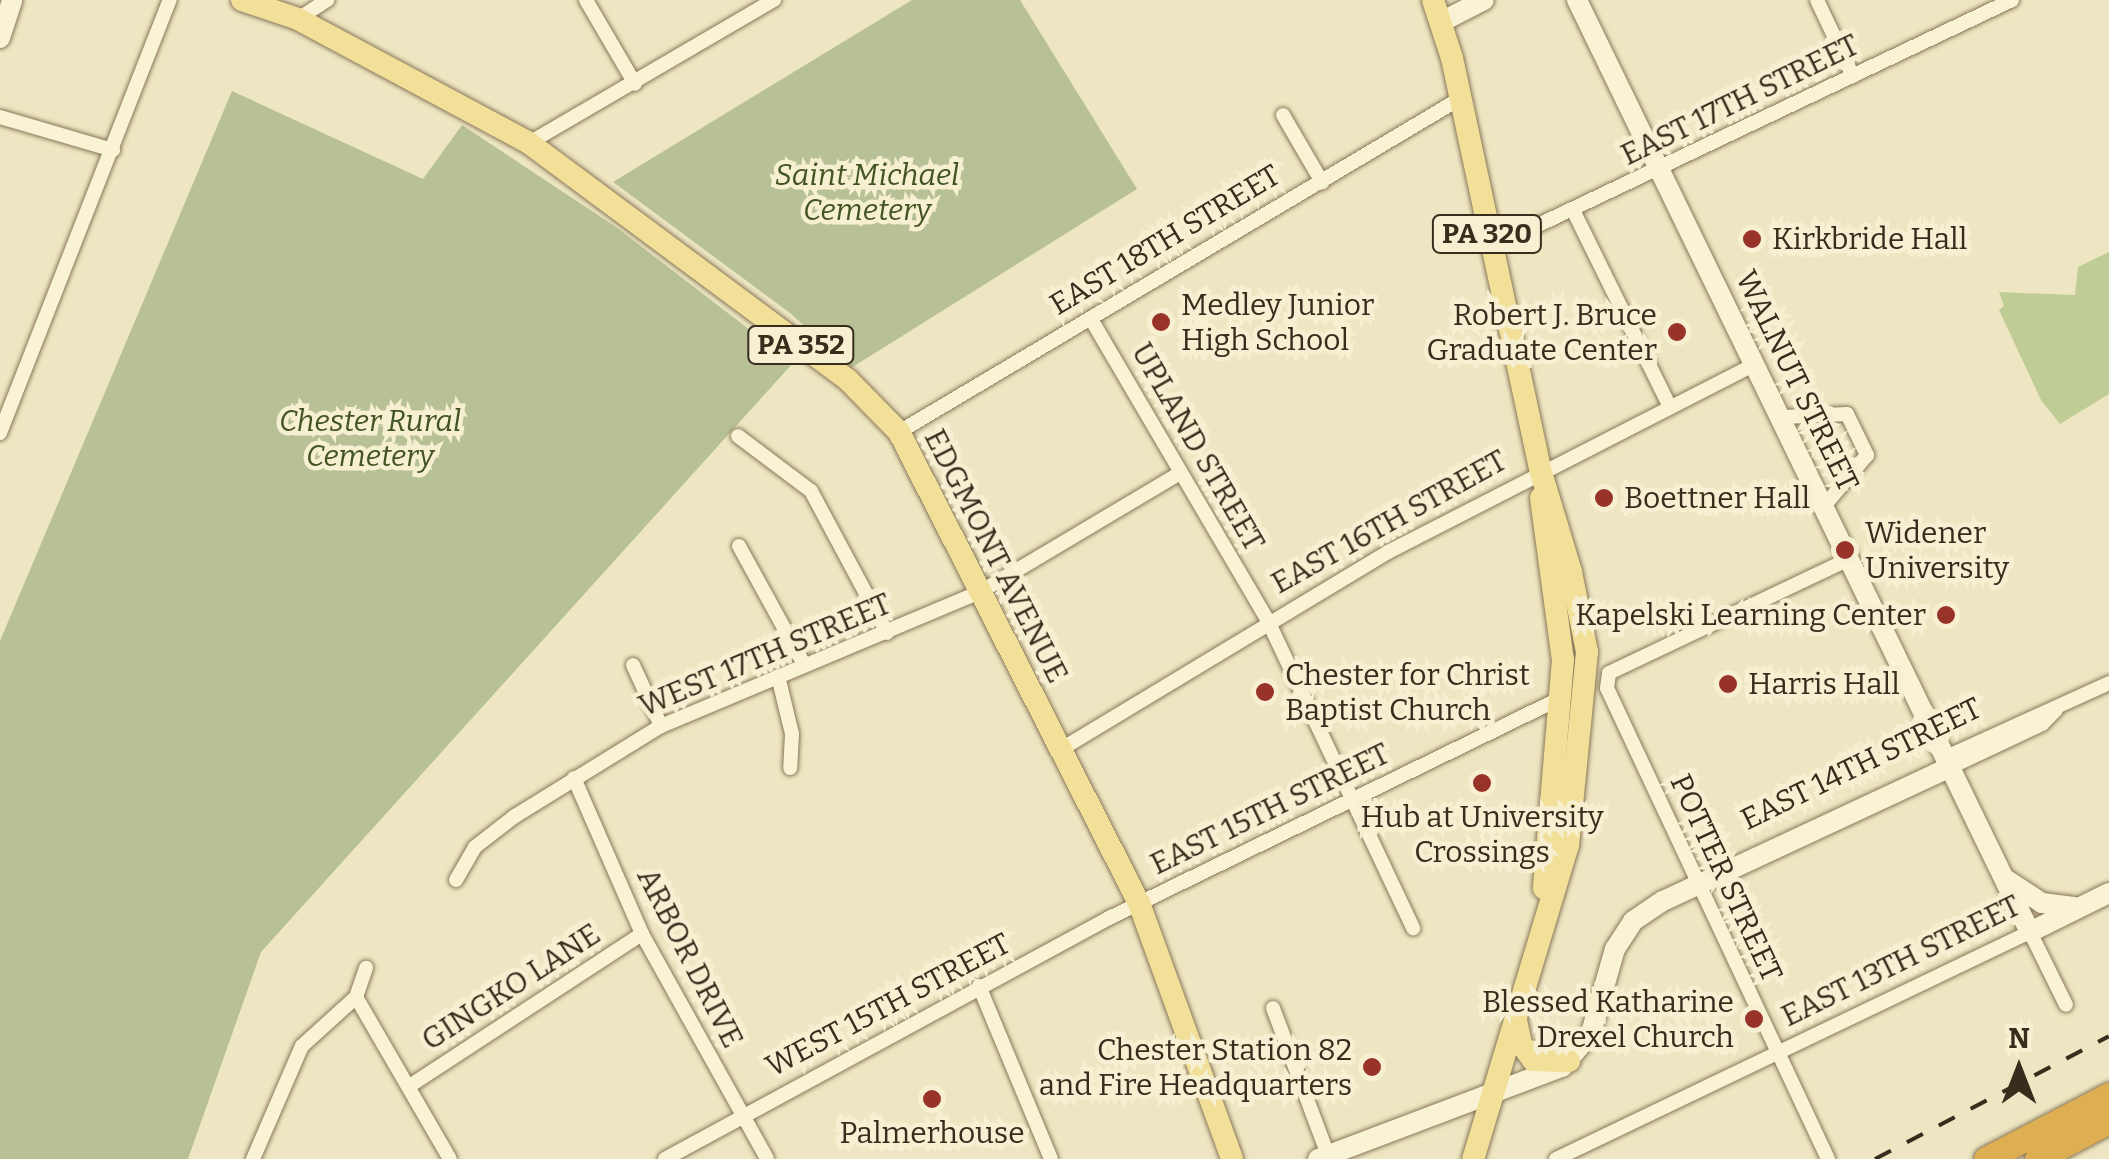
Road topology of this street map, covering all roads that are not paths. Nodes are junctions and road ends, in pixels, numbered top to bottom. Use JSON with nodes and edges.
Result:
{"nodes":[{"id":1,"x":12,"y":0,"type":"edge"},
{"id":2,"x":170,"y":0,"type":"edge"},
{"id":3,"x":242,"y":0,"type":"edge"},
{"id":4,"x":327,"y":0,"type":"edge"},
{"id":5,"x":586,"y":0,"type":"edge"},
{"id":6,"x":774,"y":0,"type":"edge"},
{"id":7,"x":1484,"y":0,"type":"edge"},
{"id":8,"x":1577,"y":0,"type":"edge"},
{"id":9,"x":1591,"y":0,"type":"edge"},
{"id":10,"x":1817,"y":0,"type":"edge"},
{"id":11,"x":2012,"y":0,"type":"edge"},
{"id":12,"x":1437,"y":11,"type":"edge"},
{"id":13,"x":298,"y":19,"type":"junction"},
{"id":14,"x":1593,"y":29,"type":"junction"},
{"id":15,"x":0,"y":38,"type":"edge"},
{"id":16,"x":1853,"y":76,"type":"junction"},
{"id":17,"x":635,"y":84,"type":"junction"},
{"id":18,"x":1461,"y":98,"type":"junction"},
{"id":19,"x":1283,"y":115,"type":"dead end"},
{"id":20,"x":0,"y":118,"type":"edge"},
{"id":21,"x":529,"y":143,"type":"junction"},
{"id":22,"x":113,"y":150,"type":"junction"},
{"id":23,"x":1662,"y":170,"type":"junction"},
{"id":24,"x":1322,"y":182,"type":"junction"},
{"id":25,"x":1573,"y":210,"type":"junction"},
{"id":26,"x":1490,"y":248,"type":"junction"},
{"id":27,"x":1091,"y":319,"type":"junction"},
{"id":28,"x":1755,"y":364,"type":"junction"},
{"id":29,"x":1670,"y":407,"type":"junction"},
{"id":30,"x":1784,"y":417,"type":"junction"},
{"id":31,"x":898,"y":432,"type":"junction"},
{"id":32,"x":0,"y":433,"type":"edge"},
{"id":33,"x":738,"y":436,"type":"dead end"},
{"id":34,"x":1540,"y":470,"type":"junction"},
{"id":35,"x":1180,"y":473,"type":"junction"},
{"id":36,"x":1824,"y":505,"type":"junction"},
{"id":37,"x":739,"y":546,"type":"dead end"},
{"id":38,"x":1847,"y":560,"type":"junction"},
{"id":39,"x":982,"y":591,"type":"junction"},
{"id":40,"x":1268,"y":621,"type":"junction"},
{"id":41,"x":887,"y":633,"type":"junction"},
{"id":42,"x":804,"y":664,"type":"junction"},
{"id":43,"x":633,"y":665,"type":"dead end"},
{"id":44,"x":778,"y":676,"type":"junction"},
{"id":45,"x":1588,"y":685,"type":"junction"},
{"id":46,"x":2108,"y":685,"type":"edge"},
{"id":47,"x":1563,"y":697,"type":"junction"},
{"id":48,"x":661,"y":726,"type":"junction"},
{"id":49,"x":1060,"y":750,"type":"junction"},
{"id":50,"x":1949,"y":762,"type":"junction"},
{"id":51,"x":790,"y":768,"type":"dead end"},
{"id":52,"x":574,"y":778,"type":"junction"},
{"id":53,"x":1352,"y":800,"type":"junction"},
{"id":54,"x":456,"y":880,"type":"dead end"},
{"id":55,"x":2007,"y":880,"type":"junction"},
{"id":56,"x":1699,"y":884,"type":"junction"},
{"id":57,"x":2109,"y":893,"type":"edge"},
{"id":58,"x":1139,"y":903,"type":"junction"},
{"id":59,"x":2081,"y":907,"type":"junction"},
{"id":60,"x":1412,"y":928,"type":"dead end"},
{"id":61,"x":2030,"y":932,"type":"junction"},
{"id":62,"x":642,"y":934,"type":"junction"},
{"id":63,"x":1536,"y":945,"type":"junction"},
{"id":64,"x":366,"y":968,"type":"dead end"},
{"id":65,"x":979,"y":986,"type":"junction"},
{"id":66,"x":356,"y":997,"type":"junction"},
{"id":67,"x":2066,"y":1006,"type":"dead end"},
{"id":68,"x":1273,"y":1008,"type":"dead end"},
{"id":69,"x":1515,"y":1015,"type":"junction"},
{"id":70,"x":1778,"y":1053,"type":"junction"},
{"id":71,"x":1568,"y":1062,"type":"junction"},
{"id":72,"x":411,"y":1085,"type":"junction"},
{"id":73,"x":2109,"y":1095,"type":"edge"},
{"id":74,"x":1489,"y":1100,"type":"junction"},
{"id":75,"x":743,"y":1115,"type":"junction"},
{"id":76,"x":2109,"y":1121,"type":"edge"},
{"id":77,"x":1323,"y":1157,"type":"edge"},
{"id":78,"x":253,"y":1159,"type":"edge"},
{"id":79,"x":450,"y":1159,"type":"edge"},
{"id":80,"x":666,"y":1159,"type":"edge"},
{"id":81,"x":767,"y":1159,"type":"edge"},
{"id":82,"x":1051,"y":1159,"type":"edge"},
{"id":83,"x":1232,"y":1159,"type":"edge"},
{"id":84,"x":1473,"y":1159,"type":"edge"},
{"id":85,"x":1556,"y":1159,"type":"edge"},
{"id":86,"x":1828,"y":1159,"type":"edge"},
{"id":87,"x":1986,"y":1159,"type":"edge"},
{"id":88,"x":2037,"y":1159,"type":"edge"}],
"edges":[{"from":1,"to":15,"type":"street"},
{"from":2,"to":22,"type":"street"},
{"from":3,"to":13,"type":"main road","name":"EDGMONT AVENUE","number":"PA 352"},
{"from":4,"to":13,"type":"street"},
{"from":5,"to":17,"type":"street"},
{"from":6,"to":17,"type":"street"},
{"from":7,"to":12,"type":"street"},
{"from":8,"to":14,"type":"street","name":"WALNUT STREET"},
{"from":9,"to":14,"type":"street"},
{"from":10,"to":16,"type":"street"},
{"from":11,"to":16,"type":"street","name":"EAST 17TH STREET"},
{"from":12,"to":18,"type":"main road","number":"PA 320"},
{"from":13,"to":21,"type":"main road","name":"EDGMONT AVENUE","number":"PA 352"},
{"from":14,"to":23,"type":"street","name":"WALNUT STREET"},
{"from":16,"to":23,"type":"street","name":"EAST 17TH STREET"},
{"from":17,"to":21,"type":"street"},
{"from":18,"to":24,"type":"street","name":"EAST 18TH STREET"},
{"from":18,"to":26,"type":"main road","number":"PA 320"},
{"from":19,"to":24,"type":"street"},
{"from":20,"to":22,"type":"street"},
{"from":21,"to":31,"type":"main road","name":"EDGMONT AVENUE","number":"PA 352"},
{"from":22,"to":32,"type":"street"},
{"from":23,"to":25,"type":"street","name":"EAST 17TH STREET"},
{"from":23,"to":28,"type":"street","name":"WALNUT STREET"},
{"from":24,"to":27,"type":"street","name":"EAST 18TH STREET"},
{"from":25,"to":26,"type":"street","name":"EAST 17TH STREET"},
{"from":25,"to":29,"type":"street"},
{"from":26,"to":34,"type":"main road","number":"PA 320"},
{"from":27,"to":31,"type":"street","name":"EAST 18TH STREET"},
{"from":27,"to":35,"type":"street","name":"UPLAND STREET"},
{"from":28,"to":29,"type":"street","name":"EAST 16TH STREET"},
{"from":28,"to":30,"type":"street","name":"WALNUT STREET"},
{"from":29,"to":34,"type":"street","name":"EAST 16TH STREET"},
{"from":30,"to":36,"type":"street","name":"WALNUT STREET"},
{"from":30,"to":36,"type":"street"},
{"from":31,"to":39,"type":"main road","name":"EDGMONT AVENUE","number":"PA 352"},
{"from":33,"to":41,"type":"street"},
{"from":34,"to":40,"type":"street","name":"EAST 16TH STREET"},
{"from":34,"to":45,"type":"main road","number":"PA 320"},
{"from":34,"to":47,"type":"main road","number":"PA 320"},
{"from":35,"to":39,"type":"street"},
{"from":35,"to":40,"type":"street","name":"UPLAND STREET"},
{"from":36,"to":38,"type":"street","name":"WALNUT STREET"},
{"from":37,"to":42,"type":"street"},
{"from":38,"to":50,"type":"street","name":"WALNUT STREET"},
{"from":38,"to":56,"type":"street","name":"POTTER STREET"},
{"from":39,"to":41,"type":"street","name":"WEST 17TH STREET"},
{"from":39,"to":49,"type":"main road","name":"EDGMONT AVENUE","number":"PA 352"},
{"from":40,"to":49,"type":"street","name":"EAST 16TH STREET"},
{"from":40,"to":53,"type":"street","name":"UPLAND STREET"},
{"from":41,"to":42,"type":"street","name":"WEST 17TH STREET"},
{"from":42,"to":44,"type":"street","name":"WEST 17TH STREET"},
{"from":43,"to":48,"type":"street"},
{"from":44,"to":48,"type":"street","name":"WEST 17TH STREET"},
{"from":44,"to":51,"type":"street"},
{"from":45,"to":47,"type":"street","name":"EAST 15TH STREET"},
{"from":45,"to":63,"type":"main road","number":"PA 320"},
{"from":46,"to":50,"type":"street","name":"EAST 14TH STREET"},
{"from":47,"to":53,"type":"street","name":"EAST 15TH STREET"},
{"from":47,"to":63,"type":"main road","number":"PA 320"},
{"from":48,"to":52,"type":"street","name":"WEST 17TH STREET"},
{"from":49,"to":58,"type":"main road","name":"EDGMONT AVENUE","number":"PA 352"},
{"from":50,"to":55,"type":"street","name":"WALNUT STREET"},
{"from":50,"to":56,"type":"street","name":"EAST 14TH STREET"},
{"from":52,"to":54,"type":"street","name":"WEST 17TH STREET"},
{"from":52,"to":62,"type":"street","name":"ARBOR DRIVE"},
{"from":53,"to":58,"type":"street","name":"EAST 15TH STREET"},
{"from":53,"to":60,"type":"street","name":"UPLAND STREET"},
{"from":55,"to":59,"type":"street"},
{"from":55,"to":61,"type":"street","name":"WALNUT STREET"},
{"from":56,"to":70,"type":"street","name":"POTTER STREET"},
{"from":56,"to":71,"type":"street","name":"EAST 14TH STREET"},
{"from":57,"to":59,"type":"street","name":"EAST 13TH STREET"},
{"from":58,"to":65,"type":"street","name":"WEST 15TH STREET"},
{"from":58,"to":83,"type":"main road","name":"EDGMONT AVENUE","number":"PA 352"},
{"from":59,"to":61,"type":"street","name":"EAST 13TH STREET"},
{"from":61,"to":67,"type":"street","name":"WALNUT STREET"},
{"from":61,"to":70,"type":"street","name":"EAST 13TH STREET"},
{"from":62,"to":72,"type":"street","name":"GINGKO LANE"},
{"from":62,"to":75,"type":"street","name":"ARBOR DRIVE"},
{"from":63,"to":69,"type":"main road","number":"PA 320"},
{"from":64,"to":66,"type":"street"},
{"from":65,"to":75,"type":"street","name":"WEST 15TH STREET"},
{"from":65,"to":82,"type":"street"},
{"from":66,"to":72,"type":"street"},
{"from":66,"to":78,"type":"street"},
{"from":68,"to":77,"type":"street"},
{"from":69,"to":71,"type":"main road"},
{"from":69,"to":74,"type":"main road"},
{"from":70,"to":85,"type":"street","name":"EAST 13TH STREET"},
{"from":70,"to":86,"type":"street","name":"POTTER STREET"},
{"from":71,"to":74,"type":"street"},
{"from":72,"to":79,"type":"street"},
{"from":73,"to":87,"type":"highway"},
{"from":74,"to":77,"type":"street"},
{"from":74,"to":84,"type":"main road"},
{"from":75,"to":80,"type":"street","name":"WEST 15TH STREET"},
{"from":75,"to":81,"type":"street","name":"ARBOR DRIVE"},
{"from":76,"to":88,"type":"highway"}]}
